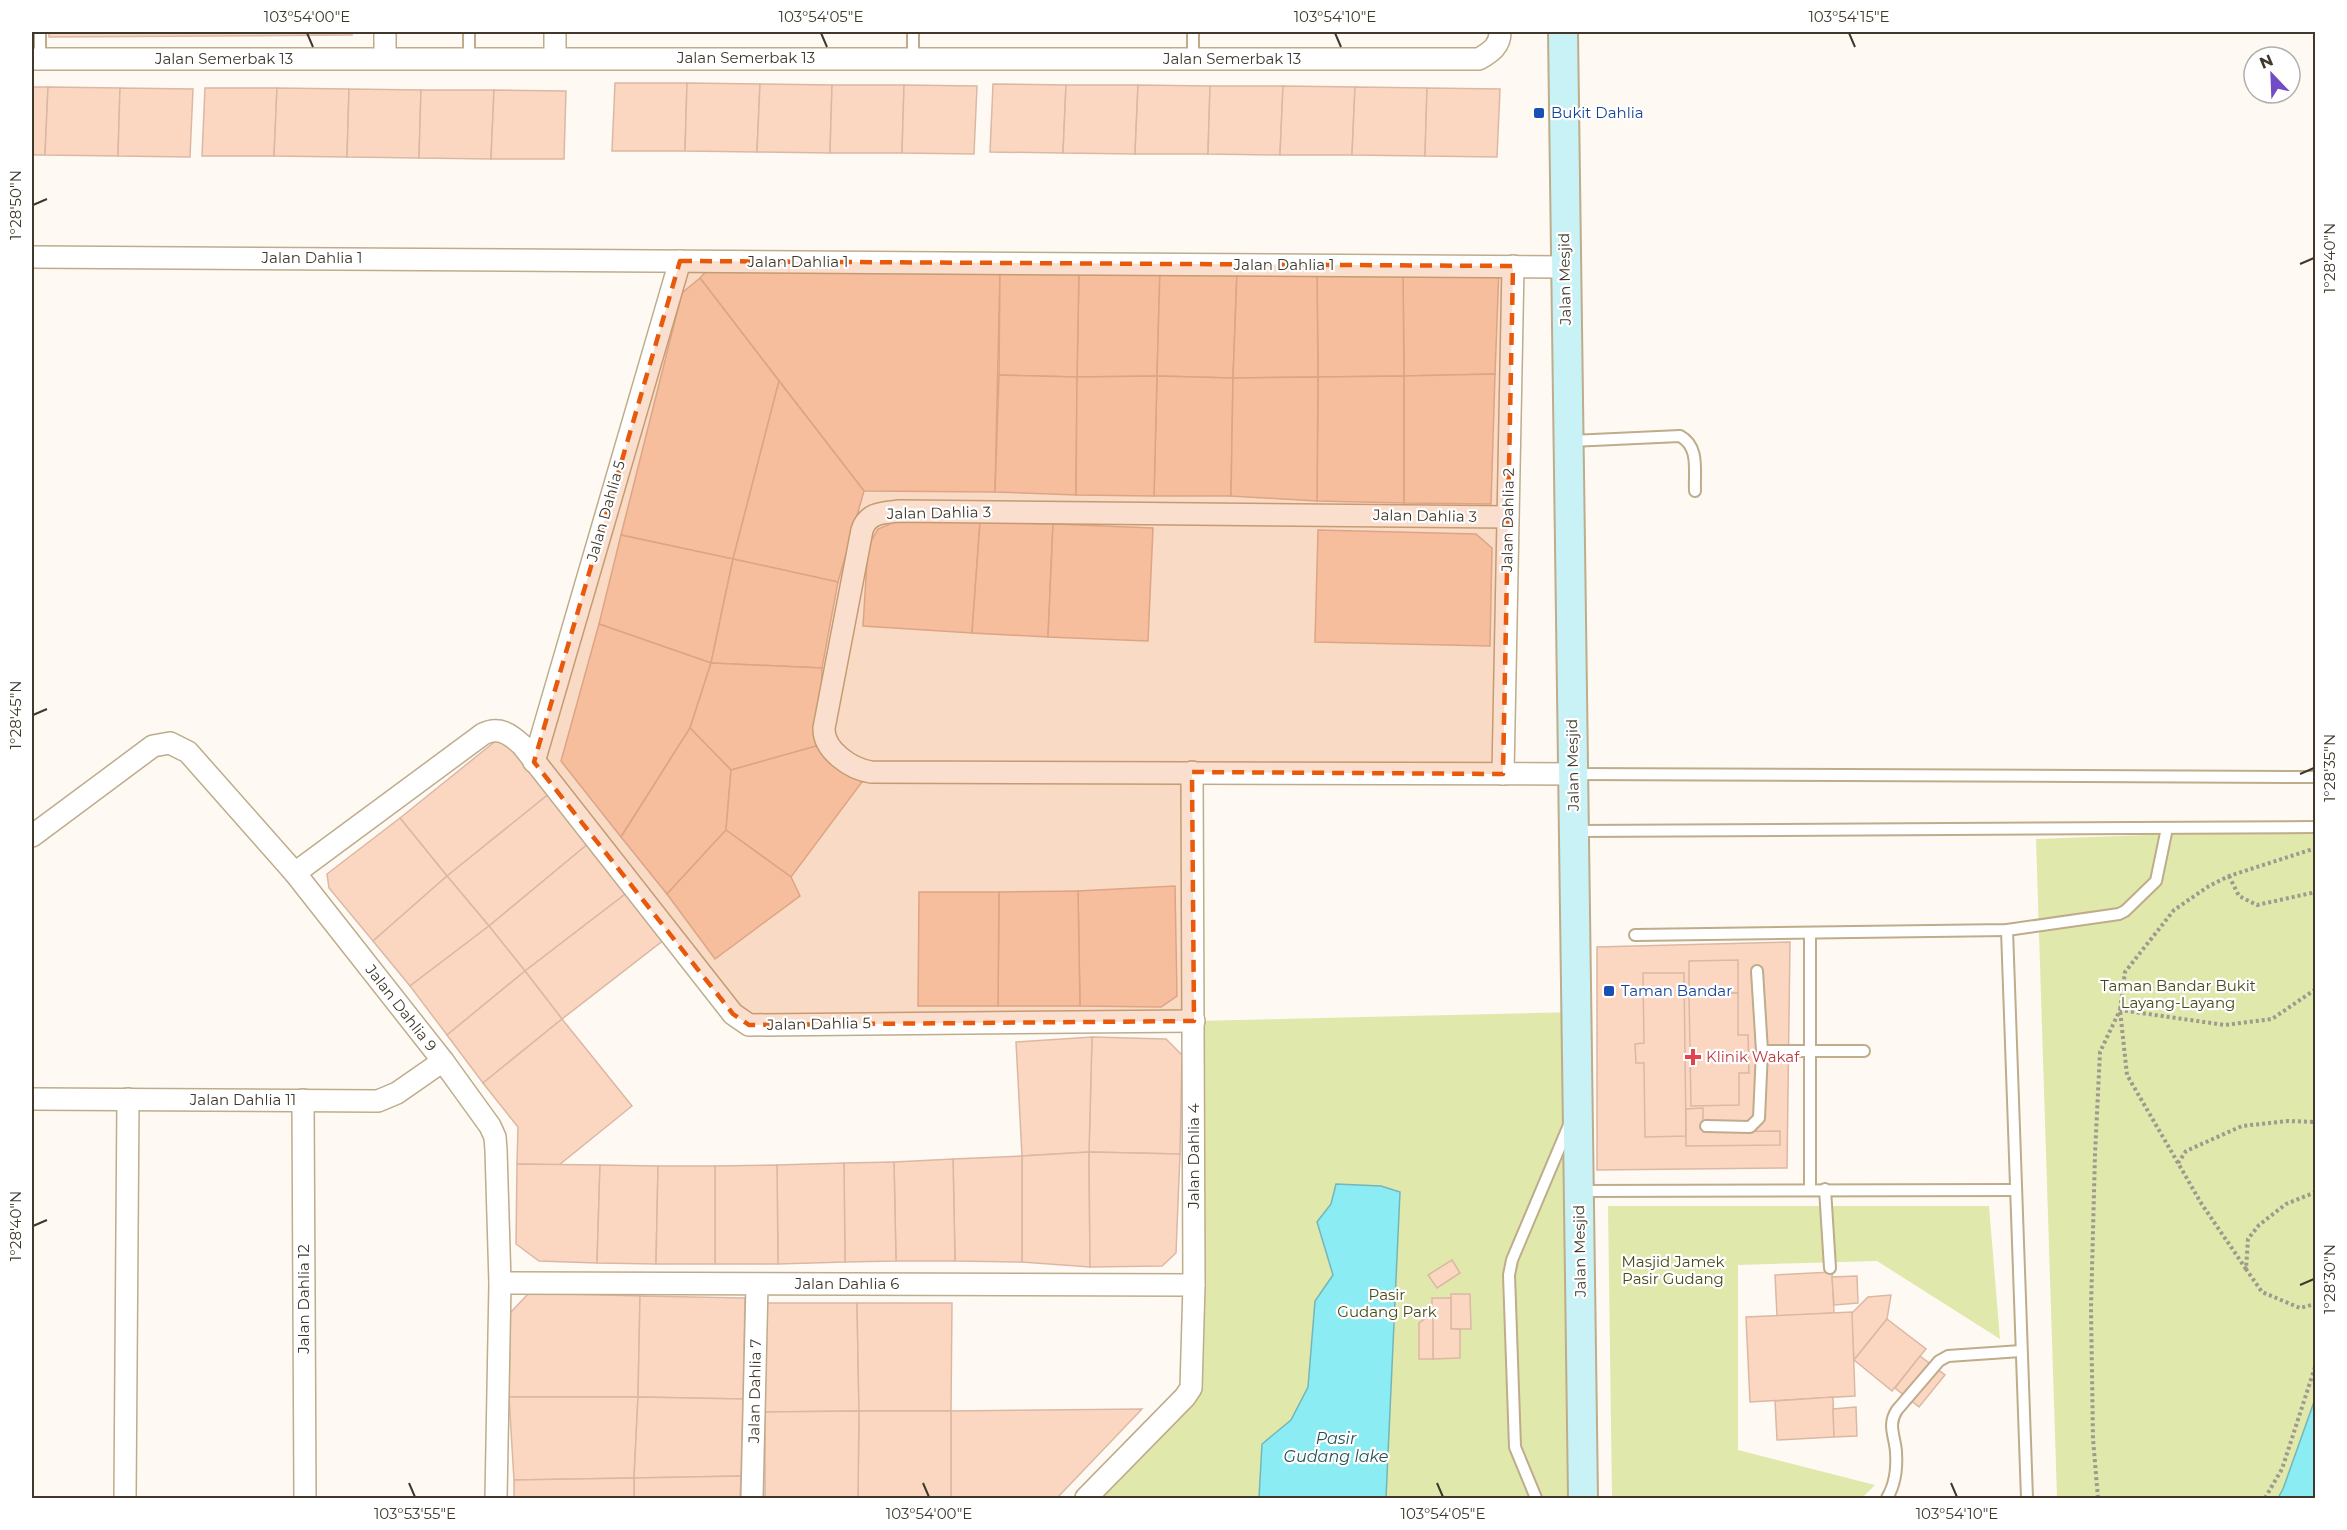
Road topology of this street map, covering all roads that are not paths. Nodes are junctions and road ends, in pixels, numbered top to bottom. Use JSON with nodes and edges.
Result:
{"nodes":[{"id":1,"x":40,"y":32,"type":"edge"},
{"id":2,"x":385,"y":32,"type":"edge"},
{"id":3,"x":469,"y":32,"type":"edge"},
{"id":4,"x":555,"y":32,"type":"edge"},
{"id":5,"x":913,"y":32,"type":"edge"},
{"id":6,"x":1193,"y":32,"type":"edge"},
{"id":7,"x":1563,"y":32,"type":"edge"},
{"id":8,"x":1497,"y":41,"type":"edge"},
{"id":9,"x":385,"y":58,"type":"junction"},
{"id":10,"x":469,"y":58,"type":"junction"},
{"id":11,"x":555,"y":58,"type":"junction"},
{"id":12,"x":913,"y":58,"type":"junction"},
{"id":13,"x":1193,"y":58,"type":"junction"},
{"id":14,"x":36,"y":59,"type":"edge"},
{"id":15,"x":32,"y":257,"type":"edge"},
{"id":16,"x":680,"y":261,"type":"junction"},
{"id":17,"x":1513,"y":266,"type":"junction"},
{"id":18,"x":1565,"y":267,"type":"junction"},
{"id":19,"x":1568,"y":441,"type":"junction"},
{"id":20,"x":1695,"y":491,"type":"dead end"},
{"id":21,"x":1508,"y":517,"type":"junction"},
{"id":22,"x":534,"y":762,"type":"junction"},
{"id":23,"x":1192,"y":772,"type":"junction"},
{"id":24,"x":1503,"y":774,"type":"junction"},
{"id":25,"x":1573,"y":774,"type":"junction"},
{"id":26,"x":2316,"y":777,"type":"edge"},
{"id":27,"x":2316,"y":827,"type":"edge"},
{"id":28,"x":2167,"y":828,"type":"junction"},
{"id":29,"x":1574,"y":831,"type":"junction"},
{"id":30,"x":32,"y":836,"type":"edge"},
{"id":31,"x":295,"y":873,"type":"junction"},
{"id":32,"x":2007,"y":930,"type":"junction"},
{"id":33,"x":1810,"y":933,"type":"junction"},
{"id":34,"x":1635,"y":935,"type":"dead end"},
{"id":35,"x":1757,"y":970,"type":"dead end"},
{"id":36,"x":1194,"y":1021,"type":"junction"},
{"id":37,"x":1762,"y":1051,"type":"junction"},
{"id":38,"x":1810,"y":1051,"type":"junction"},
{"id":39,"x":1864,"y":1051,"type":"dead end"},
{"id":40,"x":442,"y":1060,"type":"junction"},
{"id":41,"x":32,"y":1099,"type":"edge"},
{"id":42,"x":128,"y":1099,"type":"junction"},
{"id":43,"x":303,"y":1100,"type":"junction"},
{"id":44,"x":1578,"y":1102,"type":"junction"},
{"id":45,"x":1706,"y":1126,"type":"dead end"},
{"id":46,"x":1809,"y":1190,"type":"junction"},
{"id":47,"x":1825,"y":1190,"type":"junction"},
{"id":48,"x":2016,"y":1190,"type":"junction"},
{"id":49,"x":1579,"y":1191,"type":"junction"},
{"id":50,"x":1830,"y":1268,"type":"dead end"},
{"id":51,"x":500,"y":1283,"type":"junction"},
{"id":52,"x":757,"y":1284,"type":"junction"},
{"id":53,"x":1194,"y":1285,"type":"junction"},
{"id":54,"x":2021,"y":1351,"type":"junction"},
{"id":55,"x":125,"y":1498,"type":"edge"},
{"id":56,"x":305,"y":1498,"type":"edge"},
{"id":57,"x":496,"y":1498,"type":"edge"},
{"id":58,"x":752,"y":1498,"type":"edge"},
{"id":59,"x":1086,"y":1498,"type":"edge"},
{"id":60,"x":1536,"y":1498,"type":"edge"},
{"id":61,"x":1583,"y":1498,"type":"edge"},
{"id":62,"x":1887,"y":1498,"type":"edge"},
{"id":63,"x":2027,"y":1498,"type":"edge"}],
"edges":[{"from":1,"to":14,"type":"lane"},
{"from":2,"to":9,"type":"street"},
{"from":3,"to":10,"type":"lane"},
{"from":4,"to":11,"type":"street"},
{"from":5,"to":12,"type":"lane"},
{"from":6,"to":13,"type":"lane"},
{"from":7,"to":18,"type":"main road","name":"Jalan Mesjid"},
{"from":8,"to":13,"type":"street","name":"Jalan Semerbak 13"},
{"from":9,"to":10,"type":"street","name":"Jalan Semerbak 13"},
{"from":9,"to":14,"type":"street","name":"Jalan Semerbak 13"},
{"from":10,"to":11,"type":"street","name":"Jalan Semerbak 13"},
{"from":11,"to":12,"type":"street","name":"Jalan Semerbak 13"},
{"from":12,"to":13,"type":"street","name":"Jalan Semerbak 13"},
{"from":15,"to":16,"type":"street","name":"Jalan Dahlia 1"},
{"from":16,"to":17,"type":"street","name":"Jalan Dahlia 1"},
{"from":16,"to":22,"type":"street","name":"Jalan Dahlia 5"},
{"from":17,"to":18,"type":"street","name":"Jalan Dahlia 1"},
{"from":17,"to":21,"type":"street","name":"Jalan Dahlia 2"},
{"from":18,"to":19,"type":"main road","name":"Jalan Mesjid"},
{"from":19,"to":20,"type":"lane"},
{"from":19,"to":25,"type":"main road","name":"Jalan Mesjid"},
{"from":21,"to":23,"type":"street","name":"Jalan Dahlia 3"},
{"from":21,"to":24,"type":"street","name":"Jalan Dahlia 2"},
{"from":22,"to":31,"type":"street","name":"Jalan Dahlia 5"},
{"from":22,"to":36,"type":"street","name":"Jalan Dahlia 5"},
{"from":23,"to":24,"type":"street","name":"Jalan Dahlia 3"},
{"from":23,"to":36,"type":"street","name":"Jalan Dahlia 4"},
{"from":24,"to":25,"type":"street","name":"Jalan Dahlia 3"},
{"from":25,"to":26,"type":"lane"},
{"from":25,"to":29,"type":"main road","name":"Jalan Mesjid"},
{"from":27,"to":28,"type":"lane"},
{"from":28,"to":29,"type":"lane"},
{"from":28,"to":32,"type":"lane"},
{"from":29,"to":44,"type":"main road","name":"Jalan Mesjid"},
{"from":30,"to":31,"type":"street","name":"Jalan Dahlia 9"},
{"from":31,"to":40,"type":"street","name":"Jalan Dahlia 9"},
{"from":32,"to":33,"type":"lane"},
{"from":32,"to":48,"type":"lane"},
{"from":33,"to":34,"type":"lane"},
{"from":33,"to":38,"type":"lane"},
{"from":35,"to":37,"type":"lane"},
{"from":36,"to":53,"type":"street","name":"Jalan Dahlia 4"},
{"from":37,"to":38,"type":"lane"},
{"from":37,"to":45,"type":"lane"},
{"from":38,"to":39,"type":"lane"},
{"from":38,"to":46,"type":"lane"},
{"from":40,"to":43,"type":"street","name":"Jalan Dahlia 11"},
{"from":40,"to":51,"type":"street","name":"Jalan Dahlia 9"},
{"from":41,"to":42,"type":"street","name":"Jalan Dahlia 11"},
{"from":42,"to":43,"type":"street","name":"Jalan Dahlia 11"},
{"from":42,"to":55,"type":"street"},
{"from":43,"to":56,"type":"street","name":"Jalan Dahlia 12"},
{"from":44,"to":49,"type":"main road","name":"Jalan Mesjid"},
{"from":44,"to":60,"type":"lane"},
{"from":46,"to":47,"type":"lane"},
{"from":46,"to":49,"type":"lane"},
{"from":47,"to":48,"type":"lane"},
{"from":47,"to":50,"type":"lane"},
{"from":48,"to":54,"type":"lane"},
{"from":49,"to":61,"type":"main road","name":"Jalan Mesjid"},
{"from":51,"to":52,"type":"street","name":"Jalan Dahlia 6"},
{"from":51,"to":57,"type":"street","name":"Jalan Dahlia 9"},
{"from":52,"to":53,"type":"street","name":"Jalan Dahlia 6"},
{"from":52,"to":58,"type":"street","name":"Jalan Dahlia 7"},
{"from":53,"to":59,"type":"street","name":"Jalan Dahlia 4"},
{"from":54,"to":62,"type":"lane"},
{"from":54,"to":63,"type":"lane"}]}
